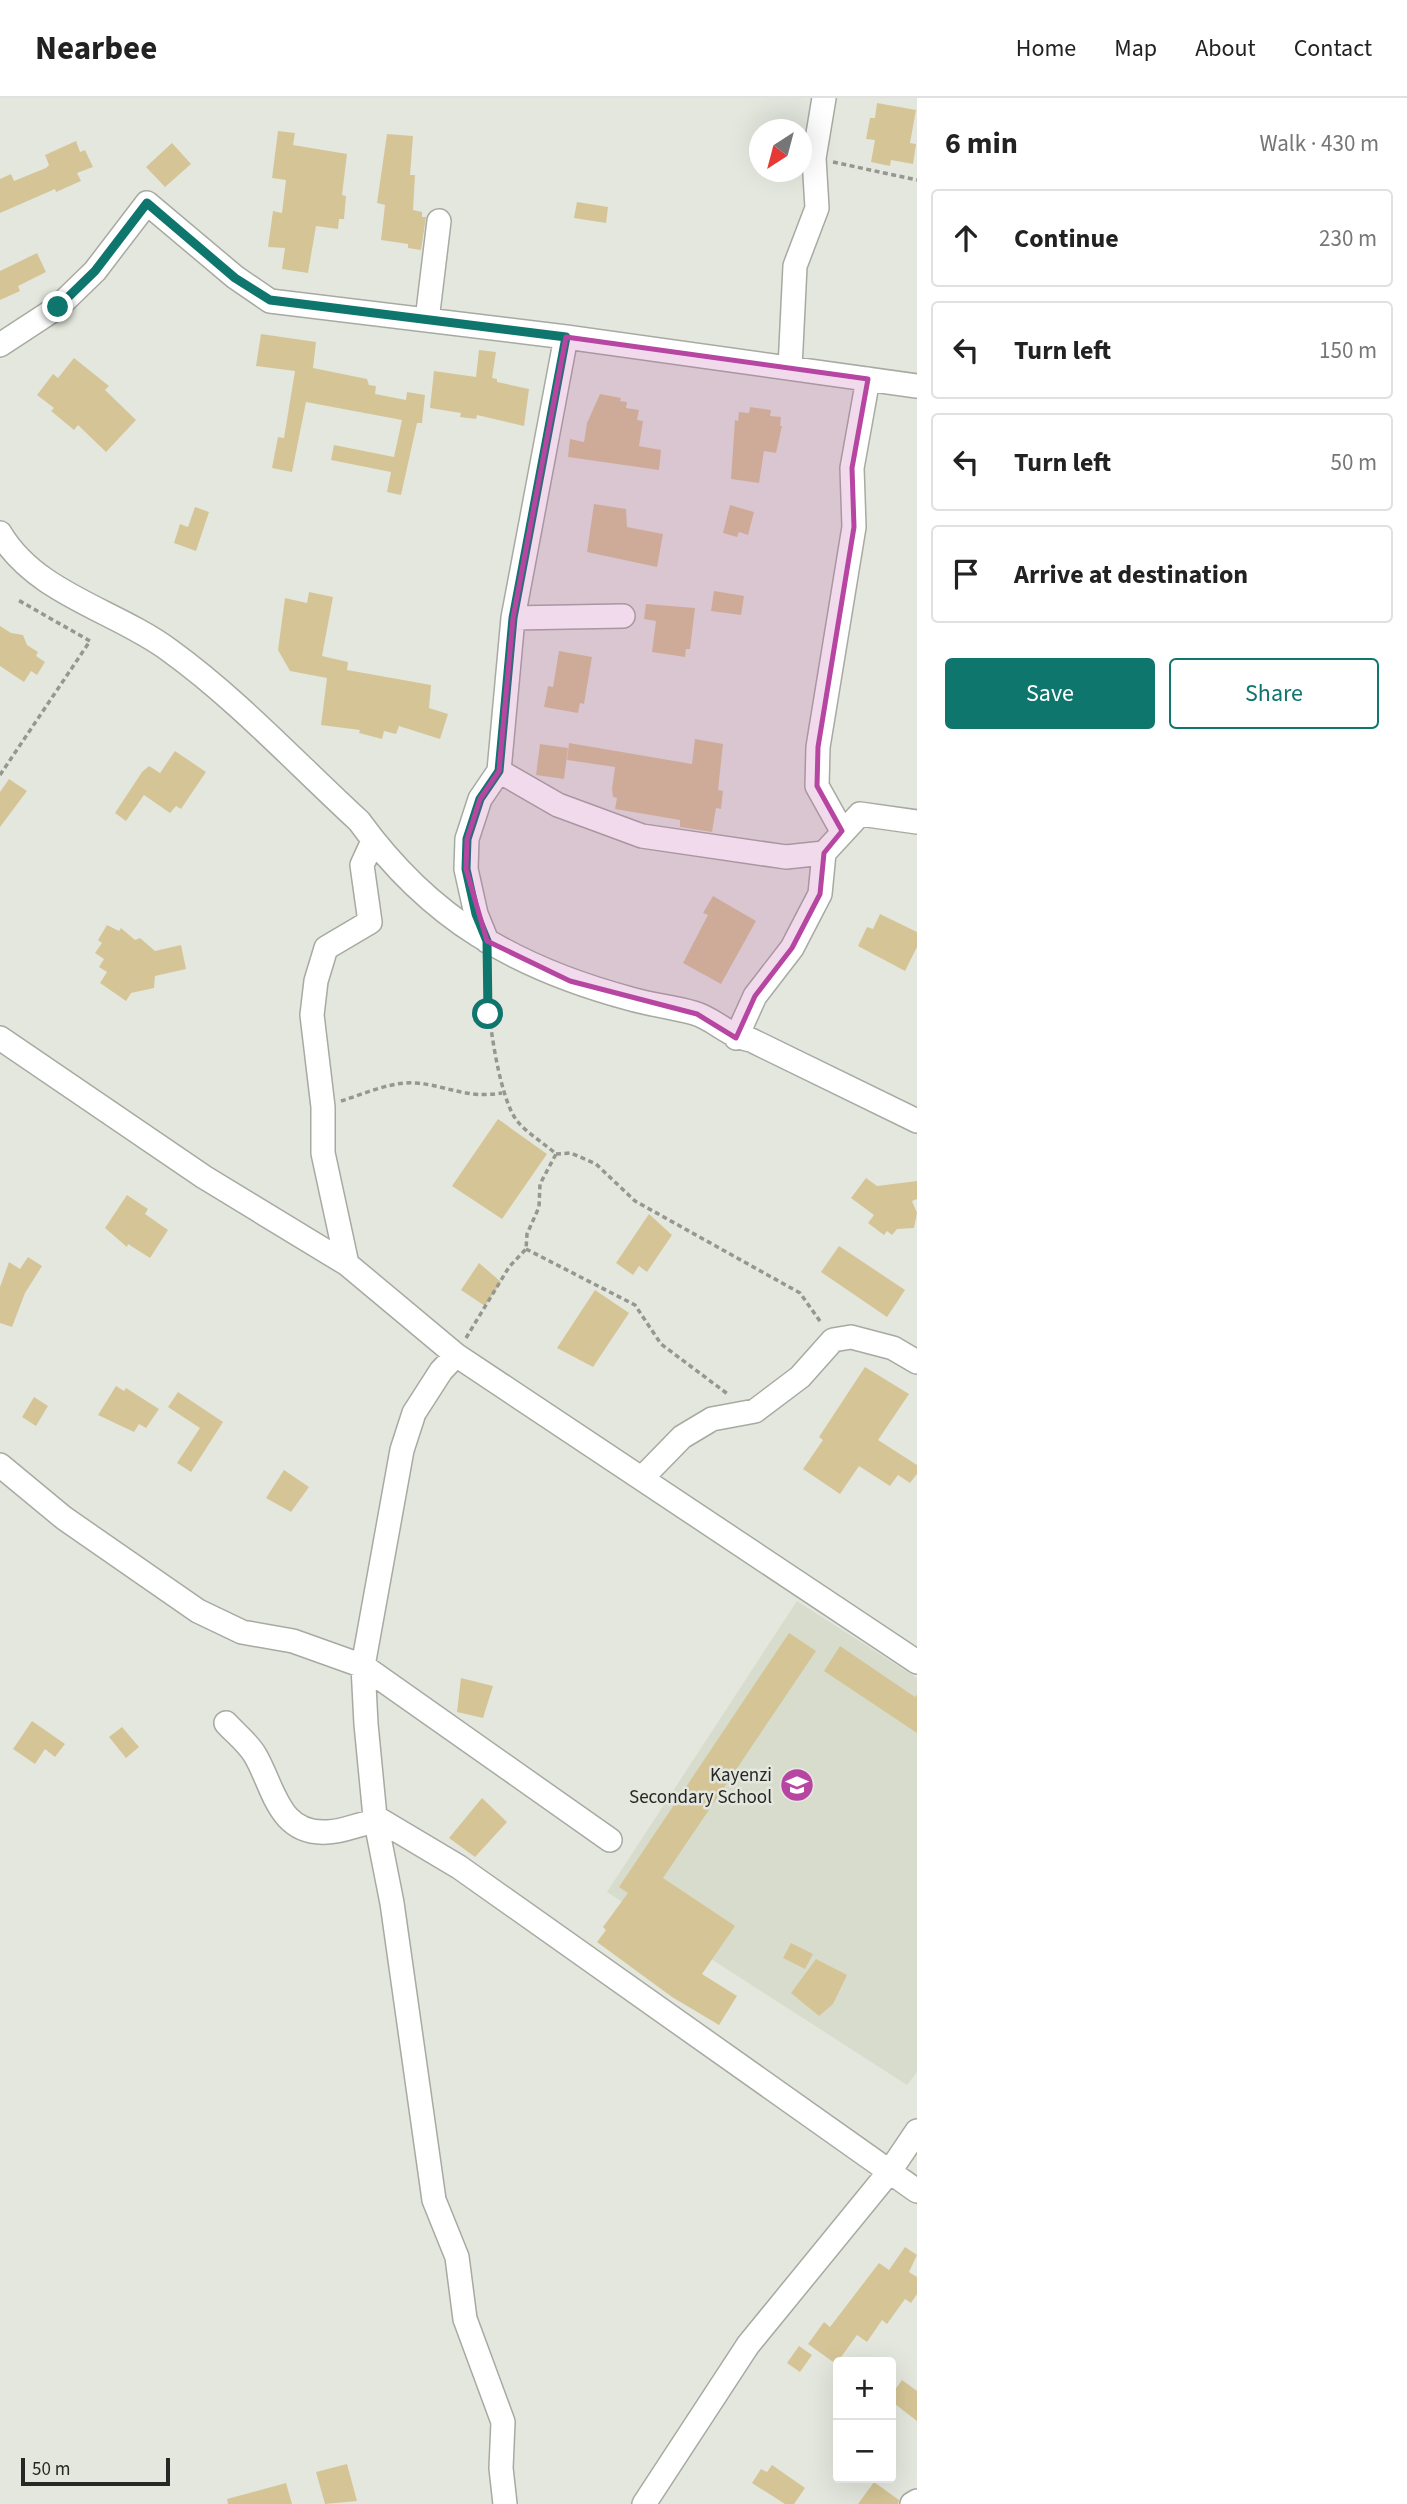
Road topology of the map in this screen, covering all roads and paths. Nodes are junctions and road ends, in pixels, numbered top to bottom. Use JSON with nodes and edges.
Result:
{"nodes":[{"id":1,"x":824,"y":98,"type":"edge"},
{"id":2,"x":814,"y":158,"type":"junction"},
{"id":3,"x":917,"y":180,"type":"edge"},
{"id":4,"x":439,"y":221,"type":"dead end"},
{"id":5,"x":426,"y":320,"type":"junction"},
{"id":6,"x":566,"y":337,"type":"junction"},
{"id":7,"x":0,"y":345,"type":"edge"},
{"id":8,"x":790,"y":369,"type":"junction"},
{"id":9,"x":868,"y":379,"type":"junction"},
{"id":10,"x":917,"y":386,"type":"edge"},
{"id":11,"x":0,"y":533,"type":"edge"},
{"id":12,"x":18,"y":600,"type":"dead end"},
{"id":13,"x":623,"y":616,"type":"dead end"},
{"id":14,"x":513,"y":618,"type":"junction"},
{"id":15,"x":499,"y":771,"type":"junction"},
{"id":16,"x":0,"y":775,"type":"edge"},
{"id":17,"x":917,"y":822,"type":"edge"},
{"id":18,"x":842,"y":831,"type":"junction"},
{"id":19,"x":373,"y":841,"type":"junction"},
{"id":20,"x":824,"y":853,"type":"junction"},
{"id":21,"x":487,"y":941,"type":"junction"},
{"id":22,"x":736,"y":1038,"type":"junction"},
{"id":23,"x":2,"y":1042,"type":"edge"},
{"id":24,"x":502,"y":1093,"type":"junction"},
{"id":25,"x":323,"y":1107,"type":"junction"},
{"id":26,"x":917,"y":1121,"type":"edge"},
{"id":27,"x":556,"y":1154,"type":"junction"},
{"id":28,"x":526,"y":1249,"type":"junction"},
{"id":29,"x":347,"y":1264,"type":"junction"},
{"id":30,"x":833,"y":1340,"type":"junction"},
{"id":31,"x":456,"y":1354,"type":"junction"},
{"id":32,"x":917,"y":1362,"type":"edge"},
{"id":33,"x":755,"y":1411,"type":"junction"},
{"id":34,"x":0,"y":1465,"type":"edge"},
{"id":35,"x":643,"y":1477,"type":"junction"},
{"id":36,"x":917,"y":1662,"type":"edge"},
{"id":37,"x":363,"y":1666,"type":"junction"},
{"id":38,"x":226,"y":1723,"type":"dead end"},
{"id":39,"x":375,"y":1817,"type":"junction"},
{"id":40,"x":610,"y":1840,"type":"dead end"},
{"id":41,"x":917,"y":2131,"type":"edge"},
{"id":42,"x":890,"y":2171,"type":"junction"},
{"id":43,"x":917,"y":2191,"type":"edge"},
{"id":44,"x":917,"y":2501,"type":"edge"},
{"id":45,"x":505,"y":2504,"type":"edge"},
{"id":46,"x":644,"y":2504,"type":"edge"},
{"id":47,"x":912,"y":2504,"type":"edge"}],
"edges":[{"from":1,"to":2,"type":"street"},
{"from":2,"to":3,"type":"path"},
{"from":2,"to":8,"type":"street"},
{"from":4,"to":5,"type":"street"},
{"from":5,"to":6,"type":"street"},
{"from":5,"to":7,"type":"street"},
{"from":6,"to":8,"type":"street"},
{"from":6,"to":14,"type":"street"},
{"from":8,"to":9,"type":"street"},
{"from":9,"to":10,"type":"street"},
{"from":9,"to":18,"type":"street"},
{"from":11,"to":19,"type":"street"},
{"from":12,"to":16,"type":"path"},
{"from":13,"to":14,"type":"street"},
{"from":14,"to":15,"type":"street"},
{"from":15,"to":20,"type":"street"},
{"from":15,"to":21,"type":"street"},
{"from":17,"to":18,"type":"street"},
{"from":18,"to":20,"type":"street"},
{"from":19,"to":21,"type":"street"},
{"from":19,"to":25,"type":"street"},
{"from":20,"to":22,"type":"street"},
{"from":21,"to":22,"type":"street"},
{"from":21,"to":24,"type":"path"},
{"from":22,"to":26,"type":"street"},
{"from":23,"to":29,"type":"street"},
{"from":24,"to":25,"type":"path"},
{"from":24,"to":27,"type":"path"},
{"from":25,"to":29,"type":"street"},
{"from":27,"to":28,"type":"path"},
{"from":27,"to":30,"type":"path"},
{"from":28,"to":31,"type":"path"},
{"from":28,"to":33,"type":"path"},
{"from":29,"to":31,"type":"street"},
{"from":30,"to":32,"type":"street"},
{"from":30,"to":33,"type":"street"},
{"from":31,"to":35,"type":"street"},
{"from":31,"to":37,"type":"street"},
{"from":33,"to":35,"type":"street"},
{"from":34,"to":37,"type":"street"},
{"from":35,"to":36,"type":"street"},
{"from":37,"to":39,"type":"street"},
{"from":37,"to":40,"type":"street"},
{"from":38,"to":39,"type":"street"},
{"from":39,"to":42,"type":"street"},
{"from":39,"to":45,"type":"street"},
{"from":41,"to":42,"type":"street"},
{"from":42,"to":43,"type":"street"},
{"from":42,"to":46,"type":"street"},
{"from":44,"to":47,"type":"street"}]}
